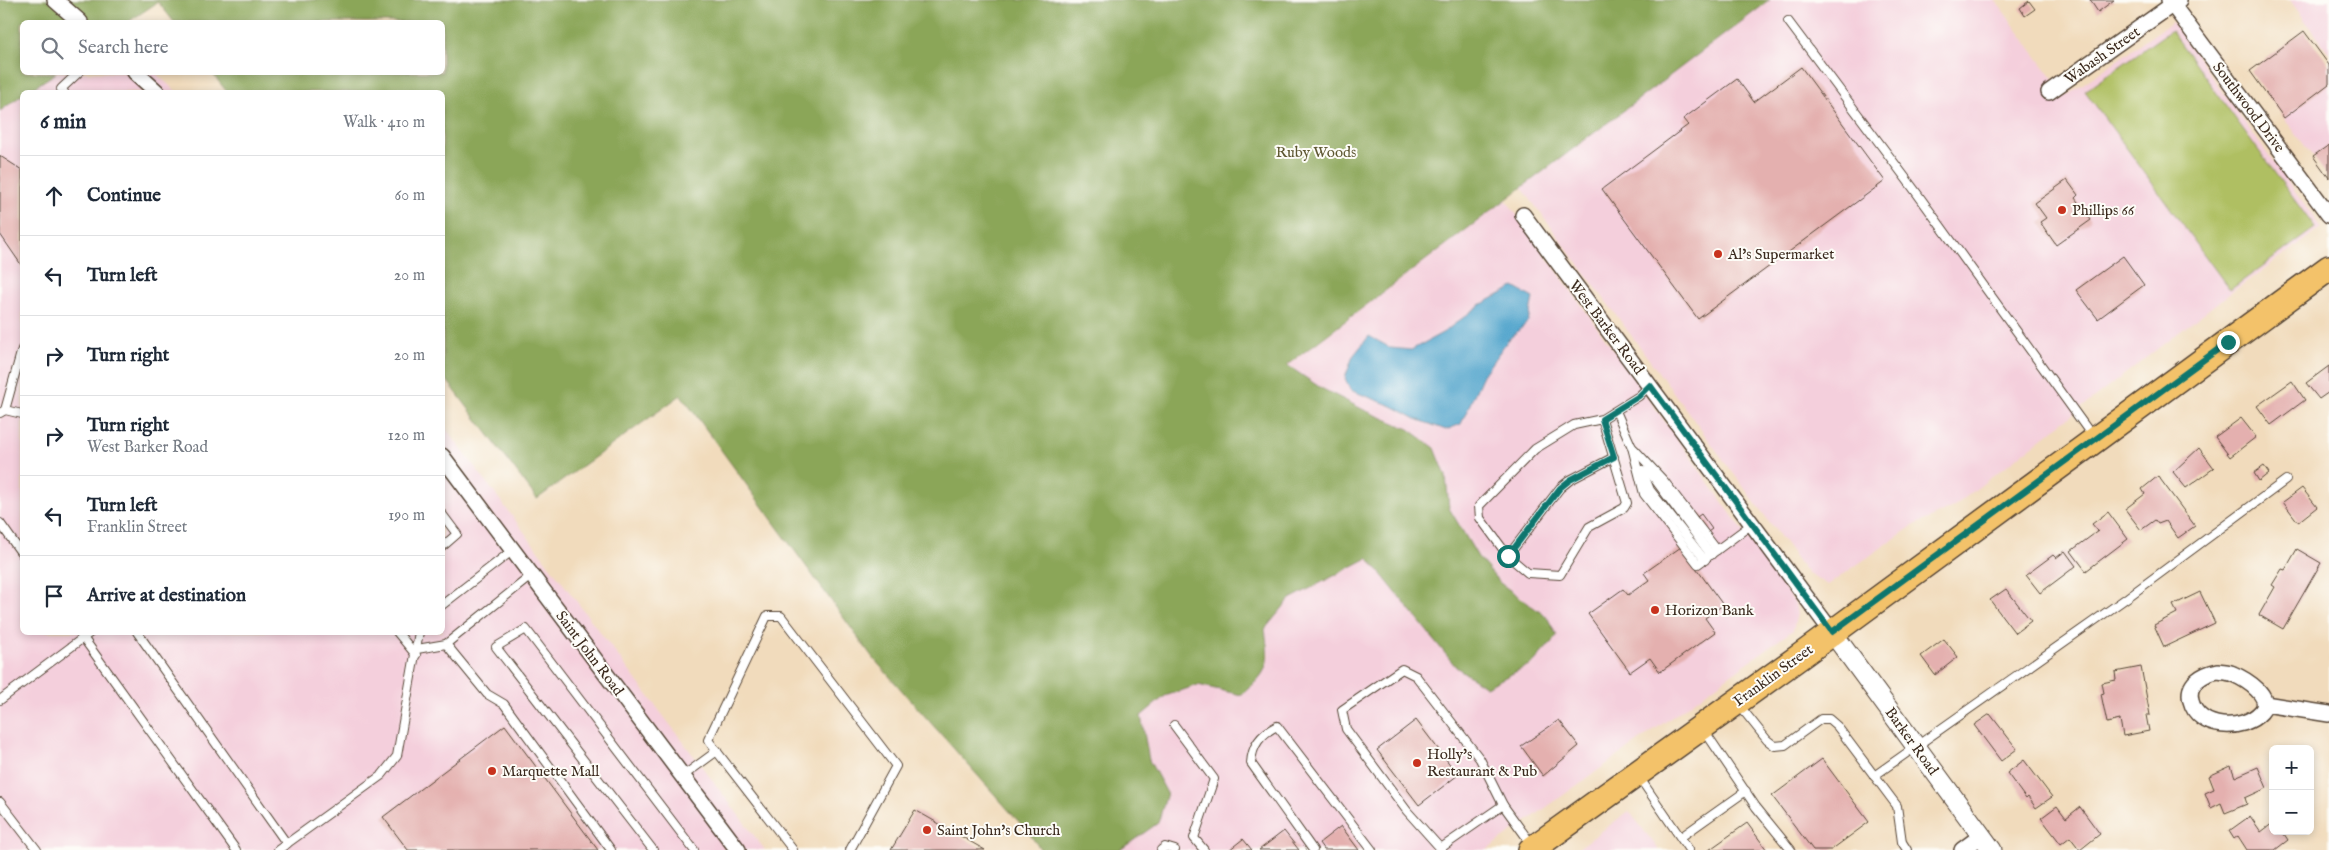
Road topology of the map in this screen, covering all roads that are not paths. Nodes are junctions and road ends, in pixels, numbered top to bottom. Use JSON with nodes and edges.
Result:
{"nodes":[{"id":1,"x":55,"y":0,"type":"edge"},
{"id":2,"x":2173,"y":2,"type":"edge"},
{"id":3,"x":78,"y":20,"type":"edge"},
{"id":4,"x":1788,"y":21,"type":"dead end"},
{"id":5,"x":76,"y":75,"type":"edge"},
{"id":6,"x":138,"y":75,"type":"edge"},
{"id":7,"x":62,"y":90,"type":"edge"},
{"id":8,"x":155,"y":90,"type":"edge"},
{"id":9,"x":2049,"y":92,"type":"dead end"},
{"id":10,"x":2329,"y":214,"type":"edge"},
{"id":11,"x":1523,"y":215,"type":"dead end"},
{"id":12,"x":2329,"y":268,"type":"edge"},
{"id":13,"x":20,"y":355,"type":"edge"},
{"id":14,"x":1650,"y":385,"type":"junction"},
{"id":15,"x":1616,"y":411,"type":"junction"},
{"id":16,"x":2,"y":412,"type":"edge"},
{"id":17,"x":20,"y":414,"type":"edge"},
{"id":18,"x":1602,"y":419,"type":"junction"},
{"id":19,"x":2095,"y":439,"type":"junction"},
{"id":20,"x":1632,"y":448,"type":"junction"},
{"id":21,"x":1614,"y":457,"type":"junction"},
{"id":22,"x":445,"y":460,"type":"edge"},
{"id":23,"x":2286,"y":480,"type":"dead end"},
{"id":24,"x":445,"y":518,"type":"edge"},
{"id":25,"x":0,"y":523,"type":"edge"},
{"id":26,"x":1752,"y":524,"type":"junction"},
{"id":27,"x":445,"y":545,"type":"edge"},
{"id":28,"x":513,"y":550,"type":"junction"},
{"id":29,"x":20,"y":551,"type":"edge"},
{"id":30,"x":1711,"y":555,"type":"junction"},
{"id":31,"x":1508,"y":556,"type":"junction"},
{"id":32,"x":532,"y":575,"type":"junction"},
{"id":33,"x":445,"y":603,"type":"edge"},
{"id":34,"x":1832,"y":632,"type":"junction"},
{"id":35,"x":81,"y":635,"type":"edge"},
{"id":36,"x":139,"y":635,"type":"edge"},
{"id":37,"x":400,"y":635,"type":"edge"},
{"id":38,"x":419,"y":635,"type":"edge"},
{"id":39,"x":446,"y":644,"type":"junction"},
{"id":40,"x":417,"y":652,"type":"junction"},
{"id":41,"x":0,"y":700,"type":"edge"},
{"id":42,"x":1736,"y":702,"type":"junction"},
{"id":43,"x":2265,"y":704,"type":"junction"},
{"id":44,"x":2329,"y":714,"type":"edge"},
{"id":45,"x":1174,"y":725,"type":"dead end"},
{"id":46,"x":1702,"y":726,"type":"junction"},
{"id":47,"x":1916,"y":747,"type":"junction"},
{"id":48,"x":717,"y":751,"type":"junction"},
{"id":49,"x":1637,"y":774,"type":"junction"},
{"id":50,"x":683,"y":776,"type":"junction"},
{"id":51,"x":1874,"y":776,"type":"junction"},
{"id":52,"x":1746,"y":791,"type":"junction"},
{"id":53,"x":0,"y":802,"type":"edge"},
{"id":54,"x":1503,"y":805,"type":"junction"},
{"id":55,"x":1681,"y":837,"type":"junction"},
{"id":56,"x":1986,"y":843,"type":"edge"},
{"id":57,"x":287,"y":844,"type":"junction"},
{"id":58,"x":1441,"y":849,"type":"edge"},
{"id":59,"x":1533,"y":849,"type":"edge"},
{"id":60,"x":37,"y":850,"type":"edge"},
{"id":61,"x":236,"y":850,"type":"edge"},
{"id":62,"x":278,"y":850,"type":"edge"},
{"id":63,"x":611,"y":850,"type":"edge"},
{"id":64,"x":653,"y":850,"type":"edge"},
{"id":65,"x":694,"y":850,"type":"edge"},
{"id":66,"x":738,"y":850,"type":"edge"},
{"id":67,"x":793,"y":850,"type":"edge"},
{"id":68,"x":850,"y":850,"type":"edge"},
{"id":69,"x":1161,"y":850,"type":"edge"},
{"id":70,"x":1174,"y":850,"type":"edge"},
{"id":71,"x":1204,"y":850,"type":"edge"},
{"id":72,"x":1313,"y":850,"type":"edge"},
{"id":73,"x":1372,"y":850,"type":"edge"},
{"id":74,"x":1689,"y":850,"type":"edge"},
{"id":75,"x":1791,"y":850,"type":"edge"},
{"id":76,"x":1907,"y":850,"type":"edge"},
{"id":77,"x":1962,"y":850,"type":"edge"}],
"edges":[{"from":1,"to":3,"type":"street"},
{"from":2,"to":9,"type":"street","name":"Wabash Street"},
{"from":2,"to":10,"type":"street","name":"Southwood Drive"},
{"from":4,"to":19,"type":"lane"},
{"from":5,"to":7,"type":"lane"},
{"from":6,"to":8,"type":"street"},
{"from":11,"to":14,"type":"street","name":"West Barker Road"},
{"from":12,"to":19,"type":"main road","name":"Franklin Street"},
{"from":13,"to":16,"type":"lane"},
{"from":14,"to":15,"type":"lane"},
{"from":14,"to":26,"type":"street","name":"West Barker Road"},
{"from":15,"to":18,"type":"lane"},
{"from":15,"to":20,"type":"lane"},
{"from":16,"to":17,"type":"lane"},
{"from":18,"to":21,"type":"lane"},
{"from":18,"to":31,"type":"lane"},
{"from":19,"to":34,"type":"main road","name":"Franklin Street"},
{"from":20,"to":30,"type":"lane"},
{"from":20,"to":30,"type":"lane"},
{"from":21,"to":31,"type":"lane"},
{"from":21,"to":31,"type":"lane"},
{"from":22,"to":28,"type":"street","name":"Saint John Road"},
{"from":23,"to":47,"type":"lane"},
{"from":24,"to":27,"type":"lane"},
{"from":25,"to":29,"type":"lane"},
{"from":26,"to":30,"type":"lane"},
{"from":26,"to":34,"type":"street","name":"West Barker Road"},
{"from":28,"to":32,"type":"street","name":"Saint John Road"},
{"from":28,"to":33,"type":"lane"},
{"from":32,"to":39,"type":"lane"},
{"from":32,"to":50,"type":"street","name":"Saint John Road"},
{"from":34,"to":42,"type":"main road","name":"Franklin Street"},
{"from":34,"to":47,"type":"street","name":"Barker Road"},
{"from":35,"to":41,"type":"lane"},
{"from":35,"to":61,"type":"lane"},
{"from":36,"to":57,"type":"lane"},
{"from":37,"to":40,"type":"lane"},
{"from":38,"to":40,"type":"lane"},
{"from":39,"to":40,"type":"lane"},
{"from":39,"to":63,"type":"lane"},
{"from":40,"to":57,"type":"lane"},
{"from":42,"to":46,"type":"main road","name":"Franklin Street"},
{"from":42,"to":51,"type":"lane"},
{"from":43,"to":43,"type":"street"},
{"from":43,"to":44,"type":"street"},
{"from":45,"to":71,"type":"lane"},
{"from":46,"to":49,"type":"main road","name":"Franklin Street"},
{"from":46,"to":52,"type":"lane"},
{"from":47,"to":51,"type":"lane"},
{"from":47,"to":56,"type":"street","name":"Barker Road"},
{"from":48,"to":50,"type":"lane"},
{"from":48,"to":67,"type":"lane"},
{"from":48,"to":68,"type":"lane"},
{"from":49,"to":55,"type":"lane"},
{"from":49,"to":59,"type":"main road","name":"Franklin Street"},
{"from":50,"to":66,"type":"street","name":"Saint John Road"},
{"from":51,"to":76,"type":"lane"},
{"from":52,"to":55,"type":"lane"},
{"from":52,"to":75,"type":"lane"},
{"from":53,"to":60,"type":"lane"},
{"from":54,"to":58,"type":"lane"},
{"from":54,"to":58,"type":"lane"},
{"from":54,"to":59,"type":"lane"},
{"from":55,"to":74,"type":"lane"},
{"from":56,"to":77,"type":"street"},
{"from":57,"to":62,"type":"lane"},
{"from":64,"to":65,"type":"lane"},
{"from":69,"to":70,"type":"lane"},
{"from":72,"to":73,"type":"lane"}]}
